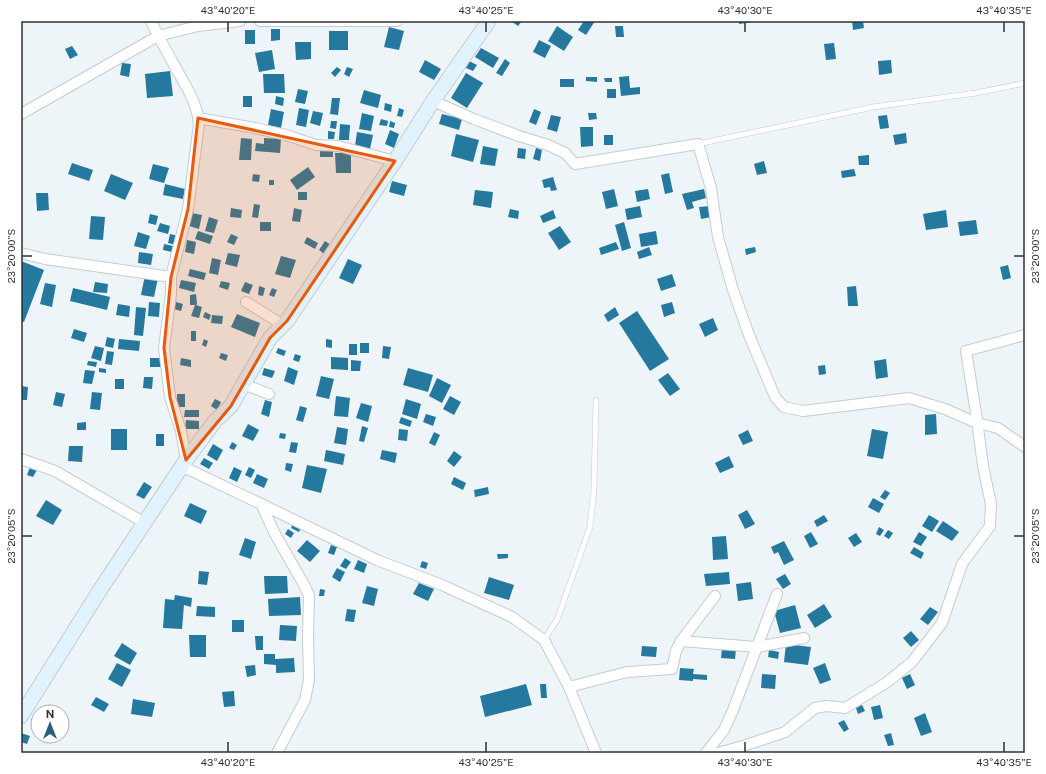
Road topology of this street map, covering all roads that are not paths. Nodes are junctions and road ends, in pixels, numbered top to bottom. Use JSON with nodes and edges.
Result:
{"nodes":[{"id":1,"x":151,"y":21,"type":"edge"},
{"id":2,"x":240,"y":21,"type":"edge"},
{"id":3,"x":260,"y":21,"type":"edge"},
{"id":4,"x":397,"y":21,"type":"edge"},
{"id":5,"x":481,"y":21,"type":"edge"},
{"id":6,"x":488,"y":21,"type":"edge"},
{"id":7,"x":158,"y":36,"type":"junction"},
{"id":8,"x":1025,"y":83,"type":"edge"},
{"id":9,"x":433,"y":101,"type":"junction"},
{"id":10,"x":21,"y":114,"type":"edge"},
{"id":11,"x":198,"y":118,"type":"junction"},
{"id":12,"x":698,"y":144,"type":"junction"},
{"id":13,"x":395,"y":161,"type":"junction"},
{"id":14,"x":21,"y":253,"type":"edge"},
{"id":15,"x":171,"y":277,"type":"junction"},
{"id":16,"x":246,"y":302,"type":"dead end"},
{"id":17,"x":283,"y":325,"type":"junction"},
{"id":18,"x":1025,"y":335,"type":"edge"},
{"id":19,"x":243,"y":384,"type":"junction"},
{"id":20,"x":269,"y":394,"type":"dead end"},
{"id":21,"x":596,"y":400,"type":"dead end"},
{"id":22,"x":977,"y":423,"type":"junction"},
{"id":23,"x":1025,"y":447,"type":"edge"},
{"id":24,"x":21,"y":459,"type":"edge"},
{"id":25,"x":184,"y":464,"type":"junction"},
{"id":26,"x":261,"y":504,"type":"junction"},
{"id":27,"x":145,"y":523,"type":"junction"},
{"id":28,"x":777,"y":594,"type":"dead end"},
{"id":29,"x":714,"y":596,"type":"dead end"},
{"id":30,"x":804,"y":638,"type":"dead end"},
{"id":31,"x":544,"y":640,"type":"junction"},
{"id":32,"x":681,"y":641,"type":"junction"},
{"id":33,"x":757,"y":647,"type":"junction"},
{"id":34,"x":569,"y":687,"type":"junction"},
{"id":35,"x":21,"y":716,"type":"edge"},
{"id":36,"x":277,"y":753,"type":"edge"},
{"id":37,"x":596,"y":753,"type":"edge"},
{"id":38,"x":706,"y":753,"type":"edge"},
{"id":39,"x":718,"y":753,"type":"edge"}],
"edges":[{"from":1,"to":7,"type":"street"},
{"from":2,"to":7,"type":"street"},
{"from":3,"to":4,"type":"street"},
{"from":5,"to":6,"type":"street"},
{"from":6,"to":9,"type":"street"},
{"from":7,"to":10,"type":"street"},
{"from":7,"to":11,"type":"street"},
{"from":8,"to":12,"type":"lane"},
{"from":9,"to":12,"type":"street"},
{"from":9,"to":13,"type":"street"},
{"from":11,"to":13,"type":"street"},
{"from":11,"to":15,"type":"street"},
{"from":12,"to":22,"type":"street"},
{"from":13,"to":17,"type":"street"},
{"from":14,"to":15,"type":"street"},
{"from":15,"to":25,"type":"street"},
{"from":16,"to":17,"type":"street"},
{"from":17,"to":19,"type":"street"},
{"from":18,"to":22,"type":"street"},
{"from":19,"to":20,"type":"street"},
{"from":19,"to":25,"type":"street"},
{"from":21,"to":31,"type":"lane"},
{"from":22,"to":23,"type":"street"},
{"from":22,"to":39,"type":"street"},
{"from":24,"to":27,"type":"street"},
{"from":25,"to":26,"type":"street"},
{"from":25,"to":27,"type":"street"},
{"from":26,"to":31,"type":"street"},
{"from":26,"to":36,"type":"street"},
{"from":27,"to":35,"type":"street"},
{"from":28,"to":33,"type":"street"},
{"from":29,"to":32,"type":"street"},
{"from":30,"to":33,"type":"street"},
{"from":31,"to":34,"type":"street"},
{"from":32,"to":33,"type":"street"},
{"from":32,"to":34,"type":"street"},
{"from":33,"to":38,"type":"street"},
{"from":34,"to":37,"type":"street"}]}
